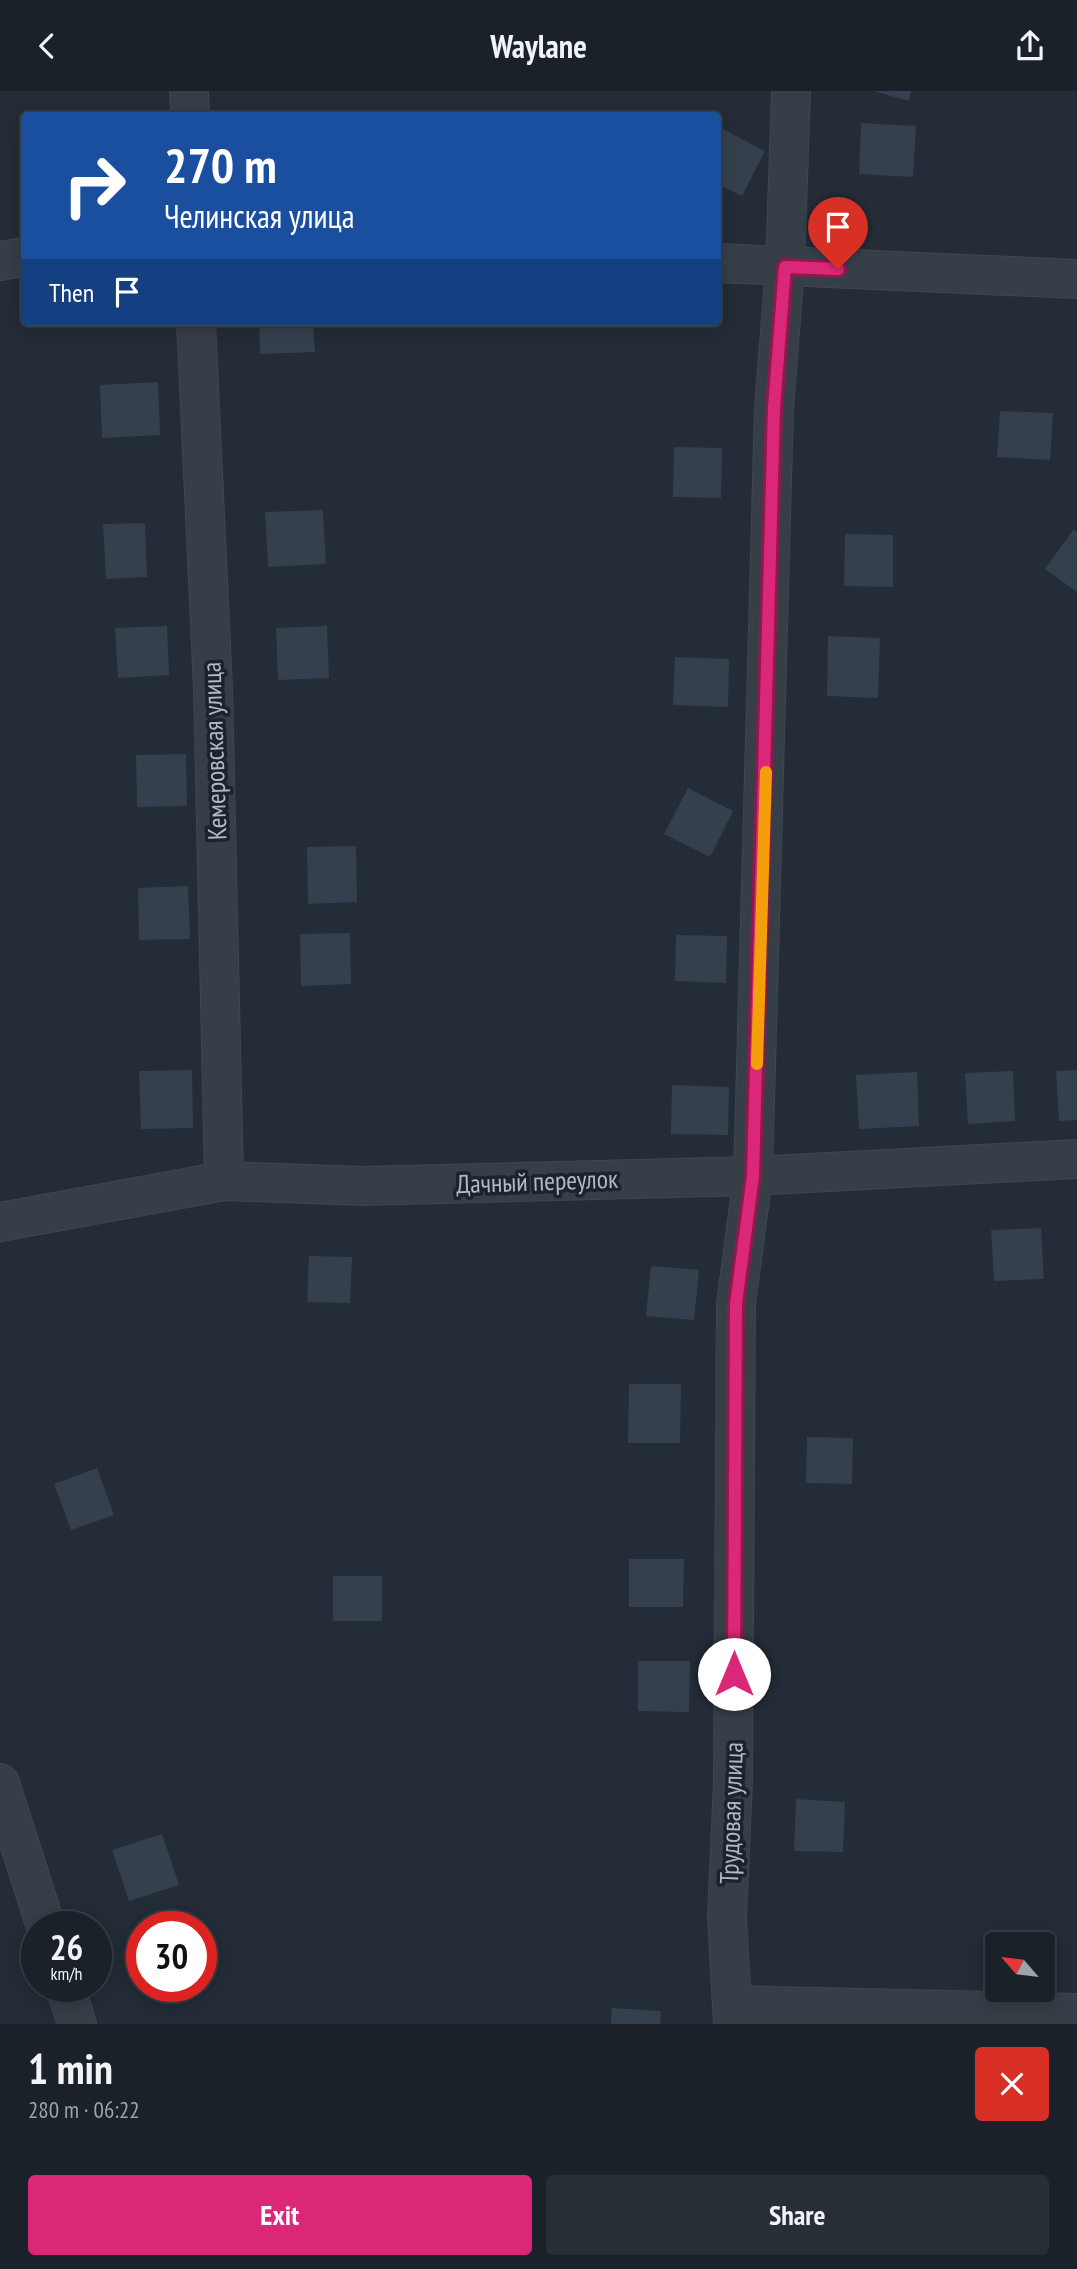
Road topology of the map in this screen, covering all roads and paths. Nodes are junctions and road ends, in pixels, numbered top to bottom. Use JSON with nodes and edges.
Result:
{"nodes":[{"id":1,"x":189,"y":91,"type":"edge"},
{"id":2,"x":791,"y":91,"type":"edge"},
{"id":3,"x":190,"y":112,"type":"edge"},
{"id":4,"x":21,"y":258,"type":"edge"},
{"id":5,"x":0,"y":261,"type":"edge"},
{"id":6,"x":721,"y":263,"type":"edge"},
{"id":7,"x":785,"y":267,"type":"junction"},
{"id":8,"x":1077,"y":279,"type":"edge"},
{"id":9,"x":196,"y":326,"type":"edge"},
{"id":10,"x":1077,"y":1159,"type":"edge"},
{"id":11,"x":753,"y":1176,"type":"junction"},
{"id":12,"x":224,"y":1181,"type":"junction"},
{"id":13,"x":0,"y":1222,"type":"edge"},
{"id":14,"x":0,"y":1783,"type":"edge"},
{"id":15,"x":41,"y":1911,"type":"edge"},
{"id":16,"x":70,"y":2002,"type":"edge"},
{"id":17,"x":1077,"y":2013,"type":"edge"},
{"id":18,"x":734,"y":2014,"type":"edge"},
{"id":19,"x":77,"y":2024,"type":"edge"}],
"edges":[{"from":1,"to":3,"type":"street"},
{"from":2,"to":7,"type":"street","name":"Трудовая улица"},
{"from":4,"to":5,"type":"street"},
{"from":6,"to":7,"type":"street"},
{"from":7,"to":8,"type":"street"},
{"from":7,"to":11,"type":"street","name":"Трудовая улица"},
{"from":9,"to":12,"type":"street","name":"Кемеровская улица"},
{"from":10,"to":11,"type":"street","name":"Дачный переулок"},
{"from":11,"to":12,"type":"street","name":"Дачный переулок"},
{"from":11,"to":18,"type":"street","name":"Трудовая улица"},
{"from":12,"to":13,"type":"street","name":"Дачный переулок"},
{"from":14,"to":15,"type":"street"},
{"from":16,"to":19,"type":"street"},
{"from":17,"to":18,"type":"street"}]}
